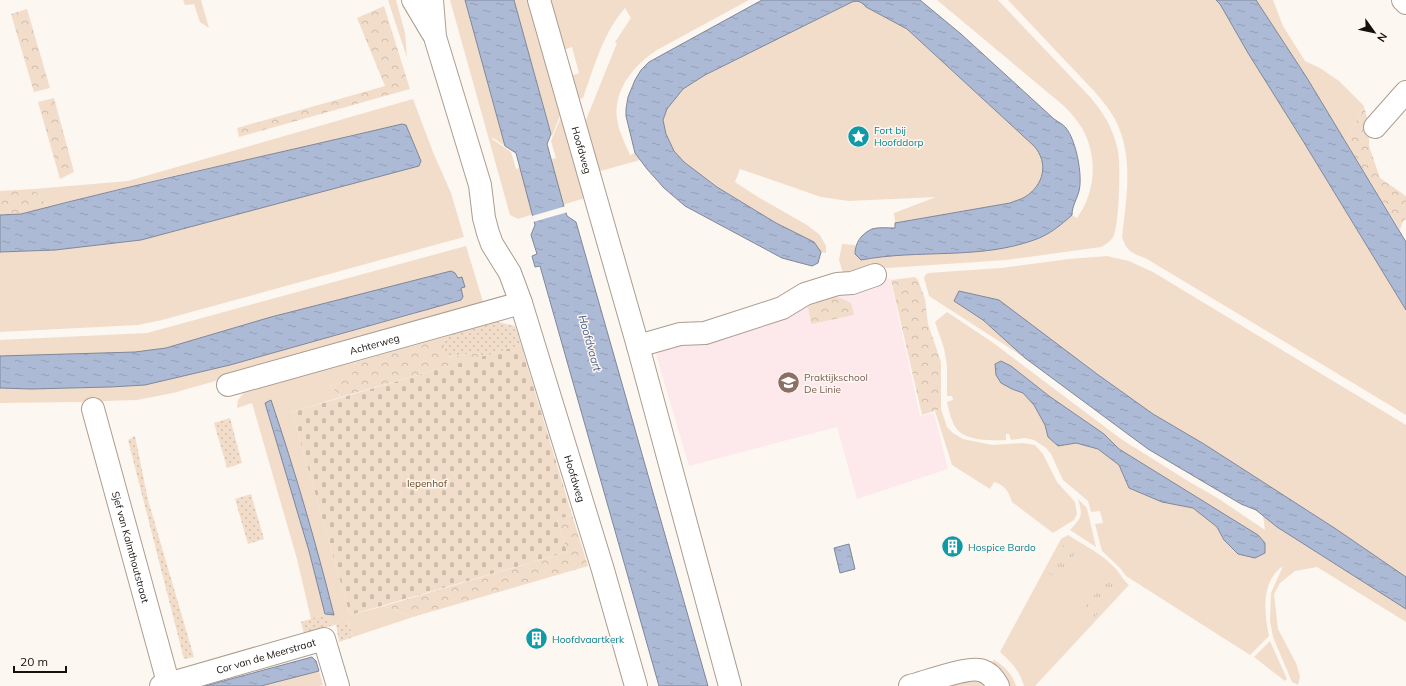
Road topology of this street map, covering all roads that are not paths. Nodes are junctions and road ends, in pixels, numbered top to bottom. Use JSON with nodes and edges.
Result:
{"nodes":[{"id":1,"x":413,"y":0,"type":"edge"},
{"id":2,"x":432,"y":0,"type":"edge"},
{"id":3,"x":539,"y":0,"type":"edge"},
{"id":4,"x":1403,"y":0,"type":"edge"},
{"id":5,"x":1406,"y":3,"type":"edge"},
{"id":6,"x":435,"y":37,"type":"junction"},
{"id":7,"x":1406,"y":92,"type":"edge"},
{"id":8,"x":1375,"y":127,"type":"dead end"},
{"id":9,"x":875,"y":275,"type":"dead end"},
{"id":10,"x":521,"y":303,"type":"junction"},
{"id":11,"x":638,"y":346,"type":"junction"},
{"id":12,"x":228,"y":385,"type":"dead end"},
{"id":13,"x":93,"y":409,"type":"dead end"},
{"id":14,"x":166,"y":685,"type":"edge"},
{"id":15,"x":338,"y":686,"type":"edge"},
{"id":16,"x":636,"y":686,"type":"edge"},
{"id":17,"x":730,"y":686,"type":"edge"},
{"id":18,"x":910,"y":686,"type":"edge"},
{"id":19,"x":998,"y":686,"type":"edge"}],
"edges":[{"from":1,"to":6,"type":"street","name":"Hoofdweg"},
{"from":2,"to":6,"type":"street","name":"Hoofdweg"},
{"from":3,"to":11,"type":"street","name":"Hoofdweg"},
{"from":4,"to":5,"type":"street"},
{"from":6,"to":10,"type":"street","name":"Hoofdweg"},
{"from":7,"to":8,"type":"street"},
{"from":9,"to":11,"type":"street"},
{"from":10,"to":12,"type":"street","name":"Achterweg"},
{"from":10,"to":16,"type":"street","name":"Hoofdweg"},
{"from":11,"to":17,"type":"street","name":"Hoofdweg"},
{"from":13,"to":14,"type":"street","name":"Sjef van Kalmthoutstraat"},
{"from":14,"to":15,"type":"street","name":"Cor van de Meerstraat"},
{"from":18,"to":19,"type":"street"}]}
